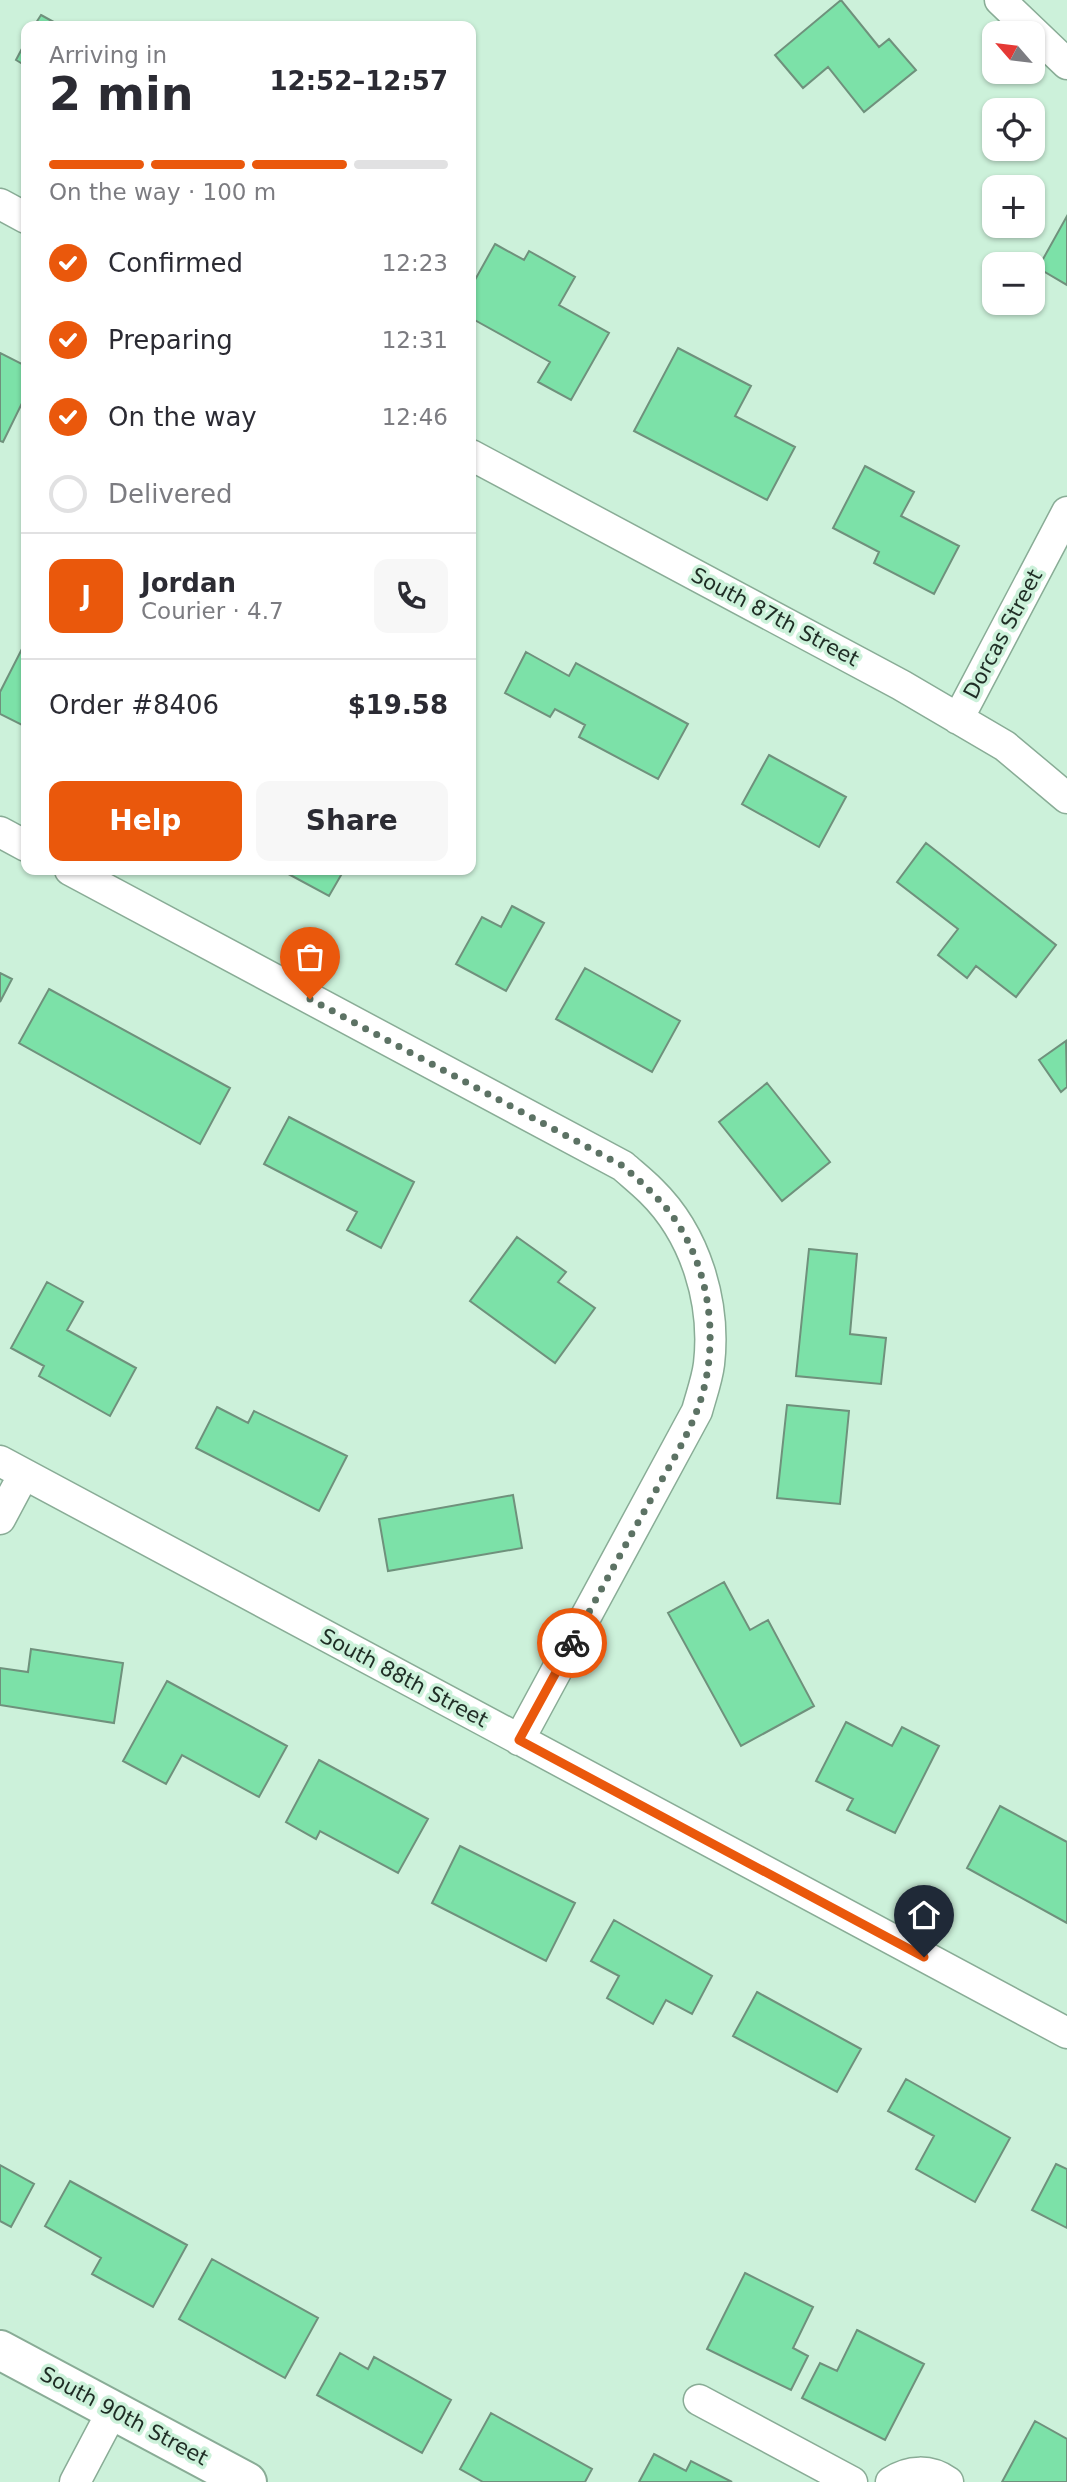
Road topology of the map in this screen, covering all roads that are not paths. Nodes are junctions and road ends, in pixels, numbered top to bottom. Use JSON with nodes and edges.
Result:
{"nodes":[{"id":1,"x":1000,"y":0,"type":"edge"},
{"id":2,"x":1067,"y":64,"type":"edge"},
{"id":3,"x":0,"y":204,"type":"edge"},
{"id":4,"x":21,"y":215,"type":"edge"},
{"id":5,"x":476,"y":458,"type":"edge"},
{"id":6,"x":1067,"y":512,"type":"edge"},
{"id":7,"x":958,"y":719,"type":"junction"},
{"id":8,"x":1067,"y":797,"type":"edge"},
{"id":9,"x":0,"y":832,"type":"edge"},
{"id":10,"x":21,"y":843,"type":"edge"},
{"id":11,"x":79,"y":875,"type":"edge"},
{"id":12,"x":12,"y":1467,"type":"edge"},
{"id":13,"x":0,"y":1519,"type":"edge"},
{"id":14,"x":519,"y":1740,"type":"junction"},
{"id":15,"x":1067,"y":2033,"type":"edge"},
{"id":16,"x":0,"y":2350,"type":"edge"},
{"id":17,"x":699,"y":2400,"type":"dead end"},
{"id":18,"x":113,"y":2410,"type":"junction"},
{"id":19,"x":75,"y":2482,"type":"edge"},
{"id":20,"x":247,"y":2482,"type":"edge"},
{"id":21,"x":852,"y":2482,"type":"edge"},
{"id":22,"x":891,"y":2482,"type":"edge"},
{"id":23,"x":948,"y":2482,"type":"edge"}],
"edges":[{"from":1,"to":2,"type":"street"},
{"from":3,"to":4,"type":"street"},
{"from":5,"to":7,"type":"street","name":"South 87th Street"},
{"from":6,"to":7,"type":"street","name":"Dorcas Street"},
{"from":7,"to":8,"type":"street","name":"South 87th Street"},
{"from":9,"to":10,"type":"street"},
{"from":11,"to":14,"type":"street"},
{"from":12,"to":13,"type":"street"},
{"from":12,"to":14,"type":"street","name":"South 88th Street"},
{"from":14,"to":15,"type":"street","name":"South 88th Street"},
{"from":16,"to":18,"type":"main road","name":"South 90th Street"},
{"from":17,"to":21,"type":"street"},
{"from":18,"to":19,"type":"street"},
{"from":18,"to":20,"type":"main road","name":"South 90th Street"},
{"from":22,"to":23,"type":"street"}]}
